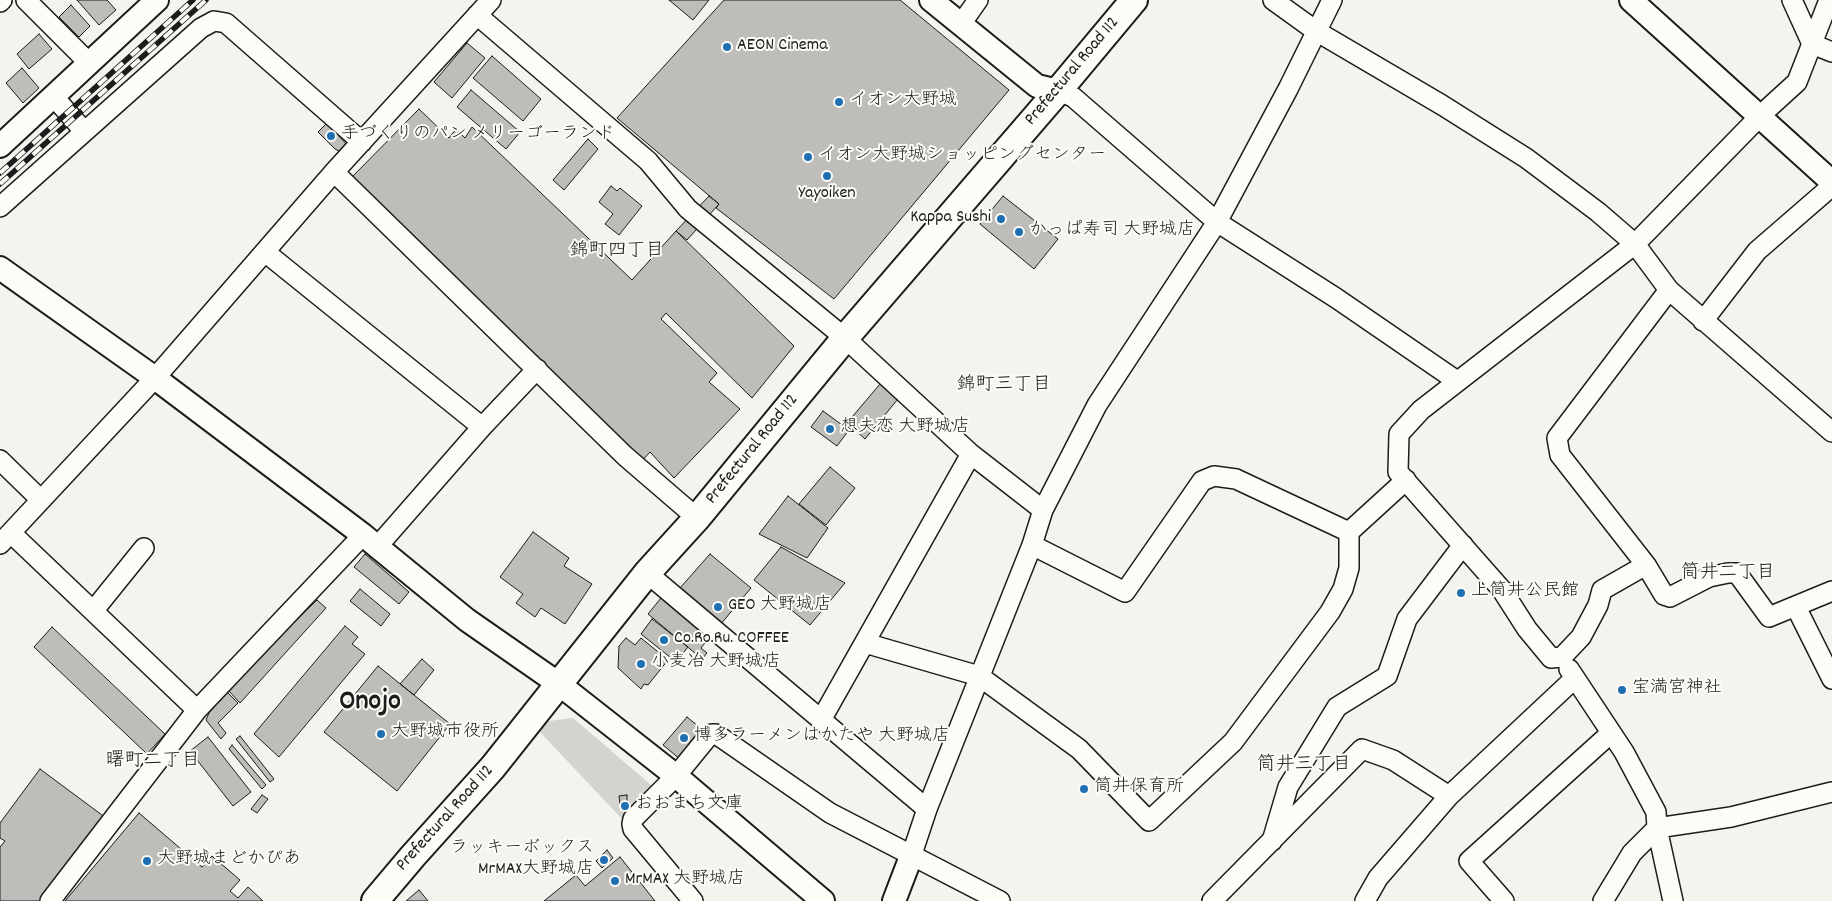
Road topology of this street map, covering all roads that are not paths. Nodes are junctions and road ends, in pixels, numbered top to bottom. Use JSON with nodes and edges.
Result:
{"nodes":[{"id":1,"x":26,"y":0,"type":"edge"},
{"id":2,"x":158,"y":0,"type":"edge"},
{"id":3,"x":491,"y":0,"type":"edge"},
{"id":4,"x":931,"y":0,"type":"edge"},
{"id":5,"x":978,"y":0,"type":"edge"},
{"id":6,"x":1134,"y":0,"type":"edge"},
{"id":7,"x":1273,"y":0,"type":"edge"},
{"id":8,"x":1332,"y":0,"type":"edge"},
{"id":9,"x":1631,"y":0,"type":"edge"},
{"id":10,"x":1792,"y":0,"type":"edge"},
{"id":11,"x":1829,"y":0,"type":"edge"},
{"id":12,"x":477,"y":15,"type":"junction"},
{"id":13,"x":961,"y":24,"type":"junction"},
{"id":14,"x":1316,"y":31,"type":"junction"},
{"id":15,"x":1812,"y":44,"type":"junction"},
{"id":16,"x":1832,"y":52,"type":"edge"},
{"id":17,"x":89,"y":63,"type":"junction"},
{"id":18,"x":1058,"y":91,"type":"junction"},
{"id":19,"x":53,"y":96,"type":"junction"},
{"id":20,"x":1761,"y":116,"type":"junction"},
{"id":21,"x":84,"y":131,"type":"junction"},
{"id":22,"x":362,"y":142,"type":"junction"},
{"id":23,"x":0,"y":146,"type":"edge"},
{"id":24,"x":334,"y":172,"type":"junction"},
{"id":25,"x":1832,"y":184,"type":"edge"},
{"id":26,"x":0,"y":207,"type":"edge"},
{"id":27,"x":1217,"y":222,"type":"junction"},
{"id":28,"x":1635,"y":244,"type":"junction"},
{"id":29,"x":265,"y":252,"type":"junction"},
{"id":30,"x":0,"y":268,"type":"edge"},
{"id":31,"x":1669,"y":290,"type":"junction"},
{"id":32,"x":1703,"y":321,"type":"junction"},
{"id":33,"x":845,"y":338,"type":"junction"},
{"id":34,"x":537,"y":370,"type":"junction"},
{"id":35,"x":155,"y":378,"type":"junction"},
{"id":36,"x":1457,"y":381,"type":"junction"},
{"id":37,"x":482,"y":428,"type":"junction"},
{"id":38,"x":1832,"y":432,"type":"edge"},
{"id":39,"x":971,"y":454,"type":"junction"},
{"id":40,"x":0,"y":460,"type":"edge"},
{"id":41,"x":1406,"y":480,"type":"junction"},
{"id":42,"x":41,"y":500,"type":"junction"},
{"id":43,"x":1043,"y":510,"type":"junction"},
{"id":44,"x":697,"y":518,"type":"junction"},
{"id":45,"x":1349,"y":532,"type":"junction"},
{"id":46,"x":5,"y":538,"type":"edge"},
{"id":47,"x":370,"y":541,"type":"junction"},
{"id":48,"x":1032,"y":545,"type":"junction"},
{"id":49,"x":1463,"y":545,"type":"junction"},
{"id":50,"x":144,"y":548,"type":"dead end"},
{"id":51,"x":1646,"y":565,"type":"junction"},
{"id":52,"x":647,"y":573,"type":"junction"},
{"id":53,"x":1832,"y":591,"type":"edge"},
{"id":54,"x":1796,"y":607,"type":"junction"},
{"id":55,"x":94,"y":610,"type":"junction"},
{"id":56,"x":864,"y":643,"type":"junction"},
{"id":57,"x":1562,"y":657,"type":"junction"},
{"id":58,"x":979,"y":676,"type":"junction"},
{"id":59,"x":1574,"y":679,"type":"junction"},
{"id":60,"x":1832,"y":679,"type":"edge"},
{"id":61,"x":559,"y":684,"type":"junction"},
{"id":62,"x":197,"y":710,"type":"junction"},
{"id":63,"x":821,"y":720,"type":"junction"},
{"id":64,"x":1611,"y":733,"type":"junction"},
{"id":65,"x":676,"y":776,"type":"junction"},
{"id":66,"x":1832,"y":792,"type":"edge"},
{"id":67,"x":1449,"y":796,"type":"junction"},
{"id":68,"x":927,"y":809,"type":"junction"},
{"id":69,"x":1657,"y":828,"type":"junction"},
{"id":70,"x":1272,"y":841,"type":"junction"},
{"id":71,"x":912,"y":854,"type":"junction"},
{"id":72,"x":50,"y":901,"type":"edge"},
{"id":73,"x":375,"y":901,"type":"edge"},
{"id":74,"x":693,"y":901,"type":"edge"},
{"id":75,"x":823,"y":901,"type":"edge"},
{"id":76,"x":894,"y":901,"type":"edge"},
{"id":77,"x":1000,"y":901,"type":"edge"},
{"id":78,"x":1212,"y":901,"type":"edge"},
{"id":79,"x":1364,"y":901,"type":"edge"},
{"id":80,"x":1504,"y":901,"type":"edge"},
{"id":81,"x":1603,"y":901,"type":"edge"},
{"id":82,"x":1673,"y":901,"type":"edge"}],
"edges":[{"from":1,"to":17,"type":"street"},
{"from":2,"to":17,"type":"street"},
{"from":3,"to":12,"type":"street"},
{"from":4,"to":13,"type":"street"},
{"from":5,"to":13,"type":"street"},
{"from":6,"to":18,"type":"main road","name":"Prefectural Road 112"},
{"from":7,"to":14,"type":"street"},
{"from":8,"to":14,"type":"street"},
{"from":9,"to":20,"type":"street"},
{"from":10,"to":15,"type":"street"},
{"from":11,"to":15,"type":"street"},
{"from":12,"to":22,"type":"street"},
{"from":12,"to":33,"type":"street"},
{"from":13,"to":18,"type":"street"},
{"from":14,"to":27,"type":"street"},
{"from":14,"to":28,"type":"street"},
{"from":15,"to":16,"type":"street"},
{"from":15,"to":20,"type":"street"},
{"from":17,"to":19,"type":"street"},
{"from":18,"to":27,"type":"street"},
{"from":18,"to":33,"type":"main road","name":"Prefectural Road 112"},
{"from":19,"to":21,"type":"street"},
{"from":19,"to":23,"type":"street"},
{"from":20,"to":25,"type":"street"},
{"from":20,"to":28,"type":"street"},
{"from":21,"to":22,"type":"street"},
{"from":21,"to":26,"type":"street"},
{"from":22,"to":24,"type":"street"},
{"from":24,"to":29,"type":"street"},
{"from":24,"to":34,"type":"street"},
{"from":25,"to":32,"type":"street"},
{"from":27,"to":36,"type":"street"},
{"from":27,"to":43,"type":"street"},
{"from":28,"to":31,"type":"street"},
{"from":28,"to":36,"type":"street"},
{"from":29,"to":35,"type":"street"},
{"from":29,"to":37,"type":"street"},
{"from":30,"to":35,"type":"street"},
{"from":31,"to":32,"type":"street"},
{"from":31,"to":51,"type":"street"},
{"from":32,"to":38,"type":"street"},
{"from":33,"to":39,"type":"street"},
{"from":33,"to":44,"type":"main road","name":"Prefectural Road 112"},
{"from":34,"to":37,"type":"street"},
{"from":34,"to":44,"type":"street"},
{"from":35,"to":42,"type":"street"},
{"from":35,"to":47,"type":"street"},
{"from":36,"to":41,"type":"street"},
{"from":37,"to":47,"type":"street"},
{"from":39,"to":43,"type":"street"},
{"from":39,"to":56,"type":"street"},
{"from":40,"to":42,"type":"street"},
{"from":41,"to":45,"type":"street"},
{"from":41,"to":49,"type":"street"},
{"from":42,"to":46,"type":"street"},
{"from":43,"to":48,"type":"street"},
{"from":44,"to":52,"type":"main road","name":"Prefectural Road 112"},
{"from":45,"to":48,"type":"street"},
{"from":45,"to":58,"type":"street"},
{"from":46,"to":55,"type":"street"},
{"from":47,"to":61,"type":"street"},
{"from":47,"to":62,"type":"street"},
{"from":48,"to":58,"type":"street"},
{"from":49,"to":57,"type":"street"},
{"from":49,"to":70,"type":"street"},
{"from":50,"to":55,"type":"street"},
{"from":51,"to":54,"type":"street"},
{"from":51,"to":57,"type":"street"},
{"from":52,"to":61,"type":"main road","name":"Prefectural Road 112"},
{"from":52,"to":63,"type":"street"},
{"from":53,"to":54,"type":"street"},
{"from":54,"to":60,"type":"street"},
{"from":55,"to":62,"type":"street"},
{"from":56,"to":58,"type":"street"},
{"from":56,"to":63,"type":"street"},
{"from":57,"to":59,"type":"street"},
{"from":58,"to":68,"type":"street"},
{"from":59,"to":64,"type":"street"},
{"from":59,"to":67,"type":"street"},
{"from":61,"to":65,"type":"street"},
{"from":61,"to":73,"type":"main road","name":"Prefectural Road 112"},
{"from":62,"to":72,"type":"street"},
{"from":63,"to":68,"type":"street"},
{"from":64,"to":69,"type":"street"},
{"from":64,"to":80,"type":"street"},
{"from":65,"to":71,"type":"street"},
{"from":65,"to":74,"type":"street"},
{"from":65,"to":75,"type":"street"},
{"from":66,"to":69,"type":"street"},
{"from":67,"to":70,"type":"street"},
{"from":67,"to":79,"type":"street"},
{"from":68,"to":71,"type":"street"},
{"from":69,"to":81,"type":"street"},
{"from":69,"to":82,"type":"street"},
{"from":70,"to":78,"type":"street"},
{"from":71,"to":76,"type":"street"},
{"from":71,"to":77,"type":"street"}]}
